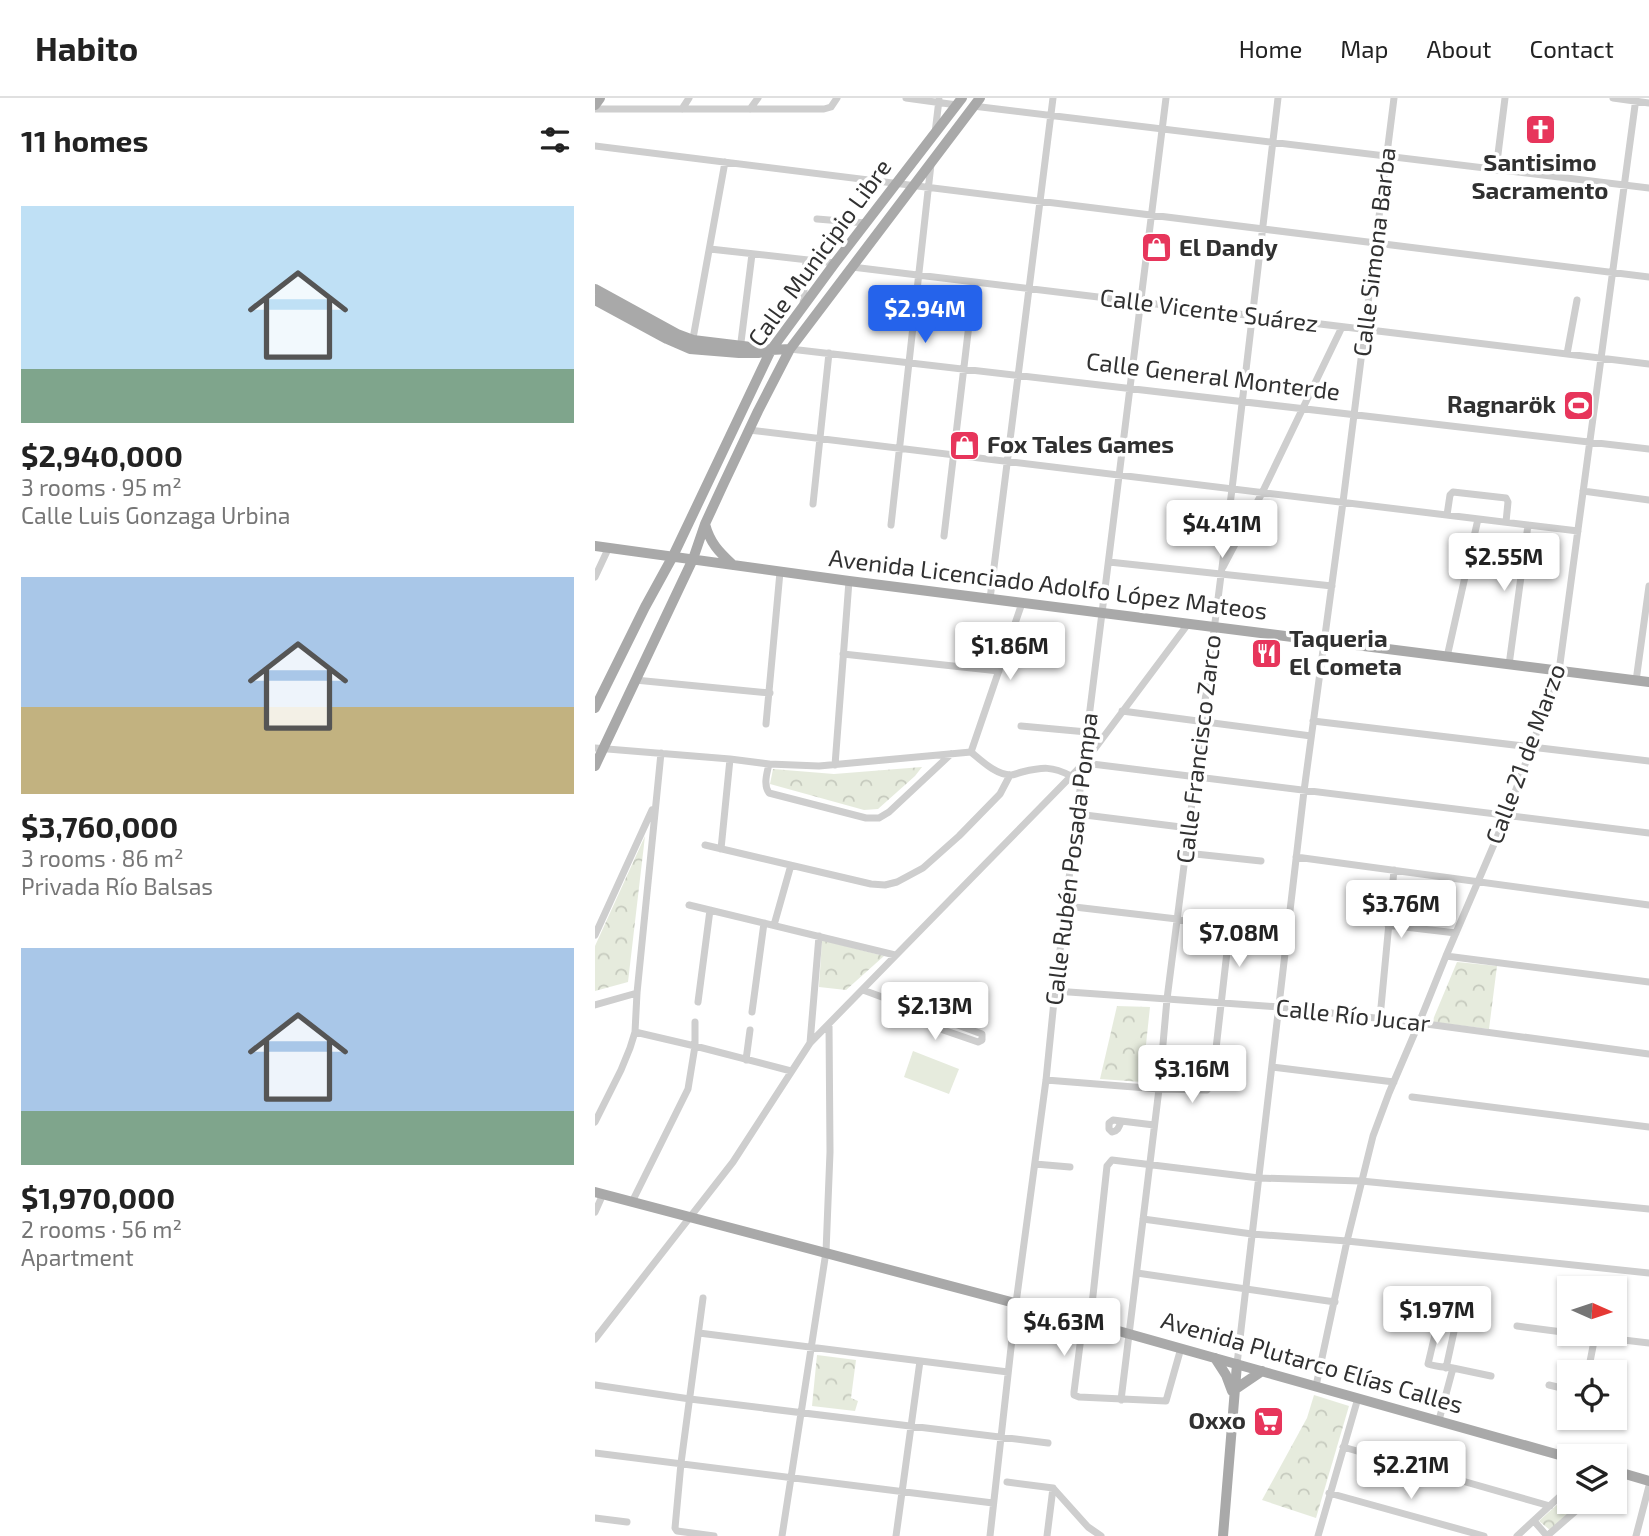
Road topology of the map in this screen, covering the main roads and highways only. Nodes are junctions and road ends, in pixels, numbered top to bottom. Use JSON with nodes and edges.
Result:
{"nodes":[{"id":1,"x":600,"y":98,"type":"edge"},
{"id":2,"x":959,"y":101,"type":"edge"},
{"id":3,"x":977,"y":102,"type":"edge"},
{"id":4,"x":595,"y":107,"type":"edge"},
{"id":5,"x":595,"y":289,"type":"edge"},
{"id":6,"x":595,"y":300,"type":"edge"},
{"id":7,"x":691,"y":344,"type":"junction"},
{"id":8,"x":790,"y":349,"type":"junction"},
{"id":9,"x":771,"y":350,"type":"junction"},
{"id":10,"x":711,"y":476,"type":"junction"},
{"id":11,"x":723,"y":485,"type":"junction"},
{"id":12,"x":705,"y":524,"type":"junction"},
{"id":13,"x":595,"y":546,"type":"edge"},
{"id":14,"x":673,"y":555,"type":"junction"},
{"id":15,"x":693,"y":559,"type":"junction"},
{"id":16,"x":733,"y":566,"type":"junction"},
{"id":17,"x":1649,"y":682,"type":"edge"},
{"id":18,"x":595,"y":708,"type":"edge"},
{"id":19,"x":599,"y":748,"type":"edge"},
{"id":20,"x":595,"y":766,"type":"edge"},
{"id":21,"x":599,"y":1193,"type":"edge"},
{"id":22,"x":1215,"y":1358,"type":"junction"},
{"id":23,"x":1237,"y":1364,"type":"junction"},
{"id":24,"x":1262,"y":1371,"type":"junction"},
{"id":25,"x":1234,"y":1393,"type":"junction"},
{"id":26,"x":1557,"y":1454,"type":"edge"},
{"id":27,"x":1627,"y":1477,"type":"edge"},
{"id":28,"x":1649,"y":1484,"type":"edge"},
{"id":29,"x":1223,"y":1536,"type":"edge"}],
"edges":[{"from":1,"to":4,"type":"main road"},
{"from":2,"to":9,"type":"main road","name":"Calle Municipio Libre"},
{"from":3,"to":8,"type":"main road"},
{"from":5,"to":7,"type":"main road","name":"Calle General Monterde"},
{"from":6,"to":7,"type":"main road","name":"Calle General Monterde"},
{"from":7,"to":9,"type":"main road","name":"Calle General Monterde"},
{"from":8,"to":9,"type":"main road","name":"Calle General Monterde"},
{"from":8,"to":11,"type":"main road"},
{"from":9,"to":10,"type":"main road","name":"Calle Municipio Libre"},
{"from":10,"to":11,"type":"main road"},
{"from":10,"to":14,"type":"main road","name":"Calle Municipio Libre"},
{"from":11,"to":12,"type":"main road"},
{"from":12,"to":15,"type":"main road"},
{"from":12,"to":16,"type":"main road"},
{"from":13,"to":14,"type":"main road","name":"Avenida Licenciado Adolfo López Mateos"},
{"from":14,"to":15,"type":"main road","name":"Avenida Licenciado Adolfo López Mateos"},
{"from":14,"to":18,"type":"main road","name":"Calle Municipio Libre"},
{"from":15,"to":16,"type":"main road","name":"Avenida Licenciado Adolfo López Mateos"},
{"from":15,"to":19,"type":"main road"},
{"from":16,"to":17,"type":"main road","name":"Avenida Licenciado Adolfo López Mateos"},
{"from":19,"to":20,"type":"main road"},
{"from":21,"to":22,"type":"main road","name":"Avenida Plutarco Elías Calles"},
{"from":22,"to":23,"type":"main road","name":"Avenida Plutarco Elías Calles"},
{"from":22,"to":25,"type":"main road"},
{"from":23,"to":24,"type":"main road","name":"Avenida Plutarco Elías Calles"},
{"from":23,"to":25,"type":"main road"},
{"from":24,"to":25,"type":"main road"},
{"from":24,"to":26,"type":"main road","name":"Avenida Plutarco Elías Calles"},
{"from":25,"to":29,"type":"main road"},
{"from":27,"to":28,"type":"main road"}]}
